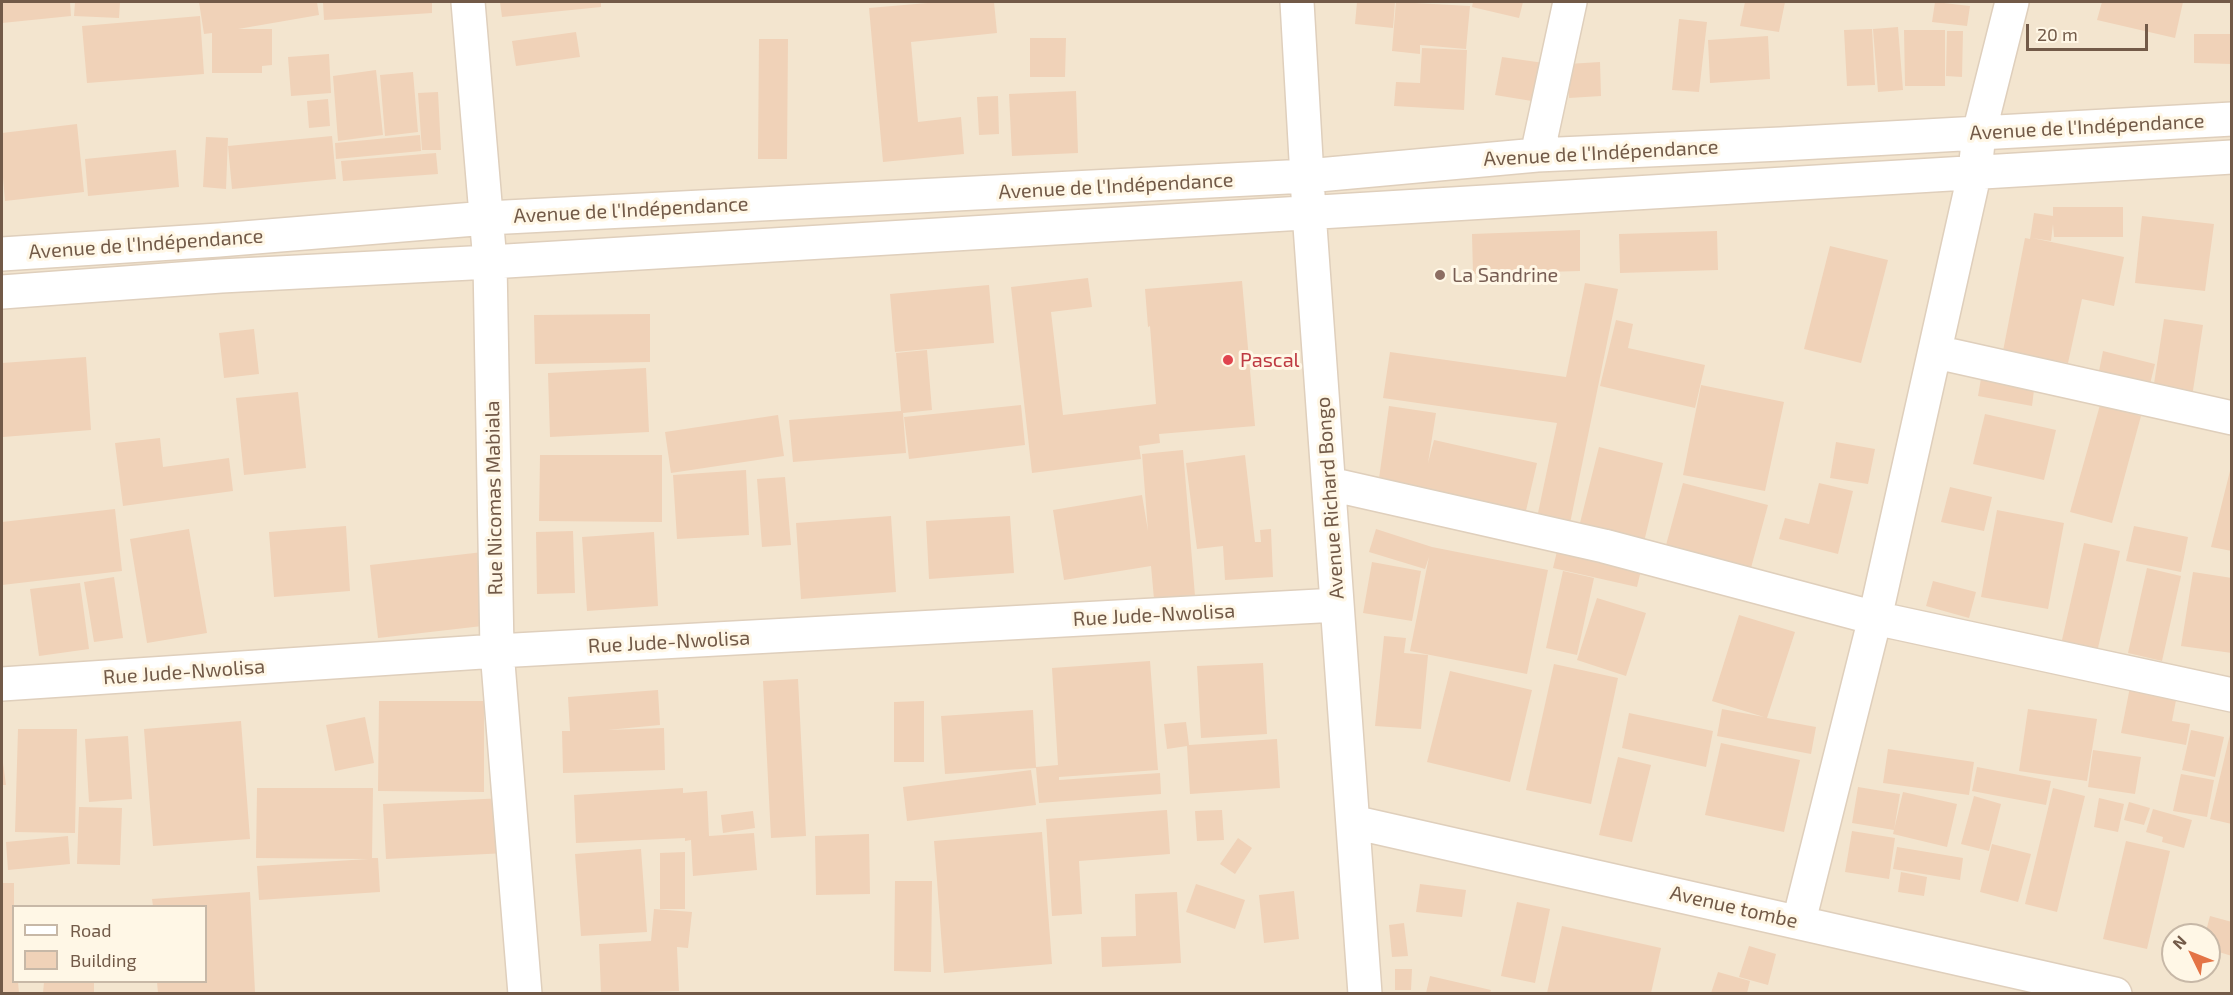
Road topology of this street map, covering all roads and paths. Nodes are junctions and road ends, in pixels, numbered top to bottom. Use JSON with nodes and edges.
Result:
{"nodes":[{"id":1,"x":468,"y":2,"type":"edge"},
{"id":2,"x":1297,"y":2,"type":"edge"},
{"id":3,"x":1570,"y":2,"type":"edge"},
{"id":4,"x":2012,"y":2,"type":"edge"},
{"id":5,"x":2232,"y":119,"type":"edge"},
{"id":6,"x":1978,"y":133,"type":"junction"},
{"id":7,"x":1536,"y":154,"type":"junction"},
{"id":8,"x":2232,"y":157,"type":"edge"},
{"id":9,"x":1975,"y":171,"type":"junction"},
{"id":10,"x":1307,"y":176,"type":"junction"},
{"id":11,"x":1309,"y":212,"type":"junction"},
{"id":12,"x":487,"y":218,"type":"junction"},
{"id":13,"x":2,"y":254,"type":"edge"},
{"id":14,"x":490,"y":262,"type":"junction"},
{"id":15,"x":2,"y":292,"type":"edge"},
{"id":16,"x":1936,"y":352,"type":"junction"},
{"id":17,"x":2232,"y":418,"type":"edge"},
{"id":18,"x":1330,"y":484,"type":"junction"},
{"id":19,"x":1337,"y":605,"type":"junction"},
{"id":20,"x":1875,"y":618,"type":"junction"},
{"id":21,"x":497,"y":651,"type":"junction"},
{"id":22,"x":2,"y":684,"type":"edge"},
{"id":23,"x":2232,"y":695,"type":"edge"},
{"id":24,"x":1353,"y":822,"type":"junction"},
{"id":25,"x":1799,"y":921,"type":"junction"},
{"id":26,"x":525,"y":993,"type":"edge"},
{"id":27,"x":1365,"y":993,"type":"edge"},
{"id":28,"x":2115,"y":993,"type":"edge"}],
"edges":[{"from":1,"to":12,"type":"street","name":"Rue Nicomas Mabiala"},
{"from":2,"to":10,"type":"street","name":"Avenue Richard Bongo"},
{"from":3,"to":7,"type":"street"},
{"from":4,"to":6,"type":"street"},
{"from":5,"to":6,"type":"street","name":"Avenue de l'Indépendance"},
{"from":6,"to":7,"type":"street","name":"Avenue de l'Indépendance"},
{"from":6,"to":9,"type":"street"},
{"from":7,"to":10,"type":"street","name":"Avenue de l'Indépendance"},
{"from":8,"to":9,"type":"street","name":"Avenue de l'Indépendance"},
{"from":9,"to":11,"type":"street","name":"Avenue de l'Indépendance"},
{"from":9,"to":16,"type":"street"},
{"from":10,"to":11,"type":"street","name":"Avenue Richard Bongo"},
{"from":10,"to":12,"type":"street","name":"Avenue de l'Indépendance"},
{"from":11,"to":14,"type":"street","name":"Avenue de l'Indépendance"},
{"from":11,"to":18,"type":"street","name":"Avenue Richard Bongo"},
{"from":12,"to":13,"type":"street","name":"Avenue de l'Indépendance"},
{"from":12,"to":14,"type":"street","name":"Rue Nicomas Mabiala"},
{"from":14,"to":15,"type":"street","name":"Avenue de l'Indépendance"},
{"from":14,"to":21,"type":"street","name":"Rue Nicomas Mabiala"},
{"from":16,"to":17,"type":"street"},
{"from":16,"to":20,"type":"street"},
{"from":18,"to":19,"type":"street","name":"Avenue Richard Bongo"},
{"from":18,"to":20,"type":"street"},
{"from":19,"to":21,"type":"street","name":"Rue Jude-Nwolisa"},
{"from":19,"to":24,"type":"street","name":"Avenue Richard Bongo"},
{"from":20,"to":23,"type":"street"},
{"from":20,"to":25,"type":"street"},
{"from":21,"to":22,"type":"street","name":"Rue Jude-Nwolisa"},
{"from":21,"to":26,"type":"street","name":"Rue Nicomas Mabiala"},
{"from":24,"to":25,"type":"street","name":"Avenue tombe"},
{"from":24,"to":27,"type":"street","name":"Avenue Richard Bongo"},
{"from":25,"to":28,"type":"street","name":"Avenue tombe"}]}
